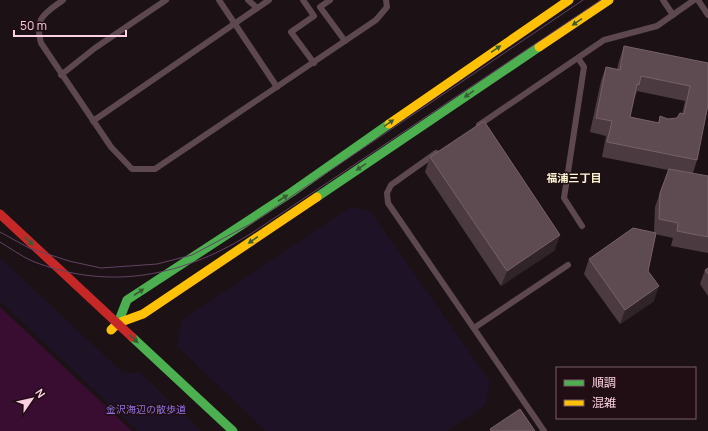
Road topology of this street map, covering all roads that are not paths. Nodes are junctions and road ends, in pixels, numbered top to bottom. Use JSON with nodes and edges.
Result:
{"nodes":[{"id":1,"x":63,"y":0,"type":"edge"},
{"id":2,"x":166,"y":0,"type":"edge"},
{"id":3,"x":219,"y":0,"type":"edge"},
{"id":4,"x":248,"y":0,"type":"edge"},
{"id":5,"x":269,"y":0,"type":"edge"},
{"id":6,"x":303,"y":0,"type":"edge"},
{"id":7,"x":330,"y":0,"type":"edge"},
{"id":8,"x":386,"y":0,"type":"edge"},
{"id":9,"x":569,"y":0,"type":"edge"},
{"id":10,"x":609,"y":0,"type":"edge"},
{"id":11,"x":663,"y":0,"type":"edge"},
{"id":12,"x":694,"y":0,"type":"edge"},
{"id":13,"x":698,"y":0,"type":"edge"},
{"id":14,"x":257,"y":8,"type":"junction"},
{"id":15,"x":673,"y":15,"type":"junction"},
{"id":16,"x":708,"y":15,"type":"edge"},
{"id":17,"x":235,"y":25,"type":"junction"},
{"id":18,"x":345,"y":41,"type":"junction"},
{"id":19,"x":578,"y":58,"type":"junction"},
{"id":20,"x":314,"y":62,"type":"junction"},
{"id":21,"x":61,"y":75,"type":"junction"},
{"id":22,"x":277,"y":87,"type":"junction"},
{"id":23,"x":93,"y":121,"type":"junction"},
{"id":24,"x":473,"y":128,"type":"edge"},
{"id":25,"x":440,"y":150,"type":"edge"},
{"id":26,"x":0,"y":214,"type":"edge"},
{"id":27,"x":582,"y":226,"type":"dead end"},
{"id":28,"x":568,"y":265,"type":"dead end"},
{"id":29,"x":53,"y":276,"type":"dead end"},
{"id":30,"x":115,"y":327,"type":"junction"},
{"id":31,"x":474,"y":328,"type":"junction"},
{"id":32,"x":190,"y":404,"type":"dead end"},
{"id":33,"x":233,"y":431,"type":"edge"},
{"id":34,"x":544,"y":431,"type":"edge"}],
"edges":[{"from":1,"to":21,"type":"lane"},
{"from":2,"to":21,"type":"lane"},
{"from":3,"to":17,"type":"lane"},
{"from":4,"to":14,"type":"lane"},
{"from":5,"to":14,"type":"lane"},
{"from":6,"to":20,"type":"lane"},
{"from":7,"to":18,"type":"lane"},
{"from":8,"to":18,"type":"lane"},
{"from":30,"to":9,"type":"street","one_way":true},
{"from":10,"to":30,"type":"street","one_way":true},
{"from":11,"to":15,"type":"lane"},
{"from":12,"to":15,"type":"lane"},
{"from":13,"to":16,"type":"lane"},
{"from":14,"to":17,"type":"lane"},
{"from":15,"to":19,"type":"lane"},
{"from":17,"to":22,"type":"lane"},
{"from":17,"to":23,"type":"lane"},
{"from":18,"to":20,"type":"lane"},
{"from":19,"to":24,"type":"lane"},
{"from":19,"to":27,"type":"lane"},
{"from":20,"to":22,"type":"lane"},
{"from":21,"to":23,"type":"lane"},
{"from":22,"to":23,"type":"lane"},
{"from":25,"to":31,"type":"lane"},
{"from":26,"to":30,"type":"street","one_way":true},
{"from":28,"to":31,"type":"lane"},
{"from":29,"to":30,"type":"street"},
{"from":30,"to":32,"type":"street"},
{"from":30,"to":33,"type":"street","one_way":true},
{"from":31,"to":34,"type":"lane"}]}
